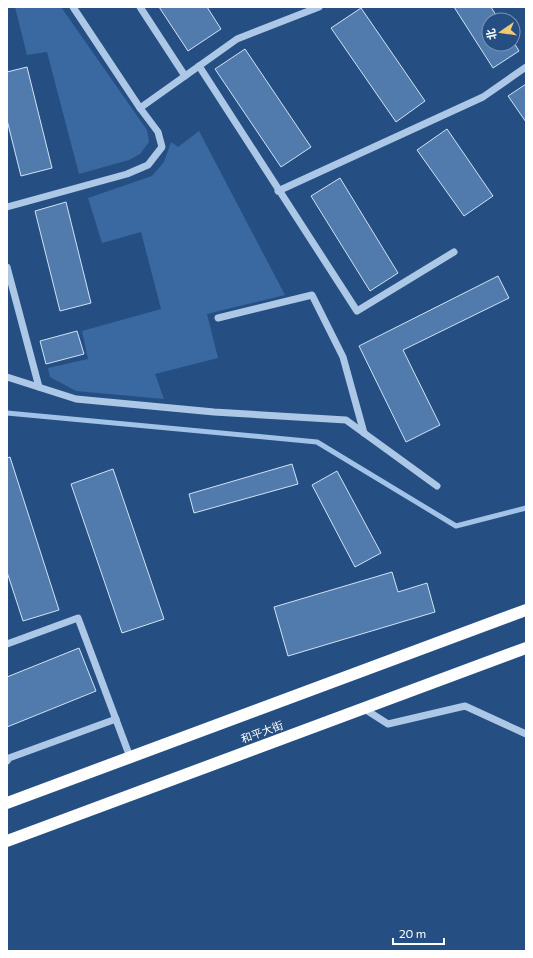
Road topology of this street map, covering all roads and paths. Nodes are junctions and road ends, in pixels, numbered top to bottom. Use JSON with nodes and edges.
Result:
{"nodes":[{"id":1,"x":73,"y":7,"type":"edge"},
{"id":2,"x":140,"y":7,"type":"edge"},
{"id":3,"x":319,"y":7,"type":"edge"},
{"id":4,"x":199,"y":66,"type":"junction"},
{"id":5,"x":526,"y":67,"type":"edge"},
{"id":6,"x":185,"y":76,"type":"junction"},
{"id":7,"x":140,"y":108,"type":"junction"},
{"id":8,"x":278,"y":191,"type":"junction"},
{"id":9,"x":7,"y":207,"type":"edge"},
{"id":10,"x":454,"y":252,"type":"dead end"},
{"id":11,"x":7,"y":267,"type":"edge"},
{"id":12,"x":218,"y":318,"type":"dead end"},
{"id":13,"x":7,"y":377,"type":"edge"},
{"id":14,"x":39,"y":387,"type":"junction"},
{"id":15,"x":364,"y":433,"type":"junction"},
{"id":16,"x":437,"y":486,"type":"dead end"},
{"id":17,"x":526,"y":610,"type":"edge"},
{"id":18,"x":7,"y":644,"type":"edge"},
{"id":19,"x":526,"y":648,"type":"edge"},
{"id":20,"x":363,"y":708,"type":"junction"},
{"id":21,"x":116,"y":719,"type":"junction"},
{"id":22,"x":526,"y":734,"type":"edge"},
{"id":23,"x":130,"y":757,"type":"junction"},
{"id":24,"x":7,"y":761,"type":"edge"},
{"id":25,"x":7,"y":803,"type":"edge"},
{"id":26,"x":7,"y":841,"type":"edge"}],
"edges":[{"from":1,"to":7,"type":"street"},
{"from":2,"to":6,"type":"street"},
{"from":3,"to":4,"type":"street"},
{"from":4,"to":6,"type":"street"},
{"from":4,"to":8,"type":"street"},
{"from":5,"to":8,"type":"street"},
{"from":6,"to":7,"type":"street"},
{"from":7,"to":9,"type":"street"},
{"from":8,"to":10,"type":"street"},
{"from":11,"to":14,"type":"street"},
{"from":12,"to":15,"type":"street"},
{"from":13,"to":14,"type":"street"},
{"from":14,"to":15,"type":"street"},
{"from":15,"to":16,"type":"street"},
{"from":17,"to":23,"type":"highway","name":"和平大街"},
{"from":18,"to":21,"type":"street"},
{"from":19,"to":20,"type":"highway","name":"和平大街"},
{"from":20,"to":22,"type":"street"},
{"from":20,"to":26,"type":"highway","name":"和平大街"},
{"from":21,"to":23,"type":"street"},
{"from":21,"to":24,"type":"street"},
{"from":23,"to":25,"type":"highway","name":"和平大街"}]}
